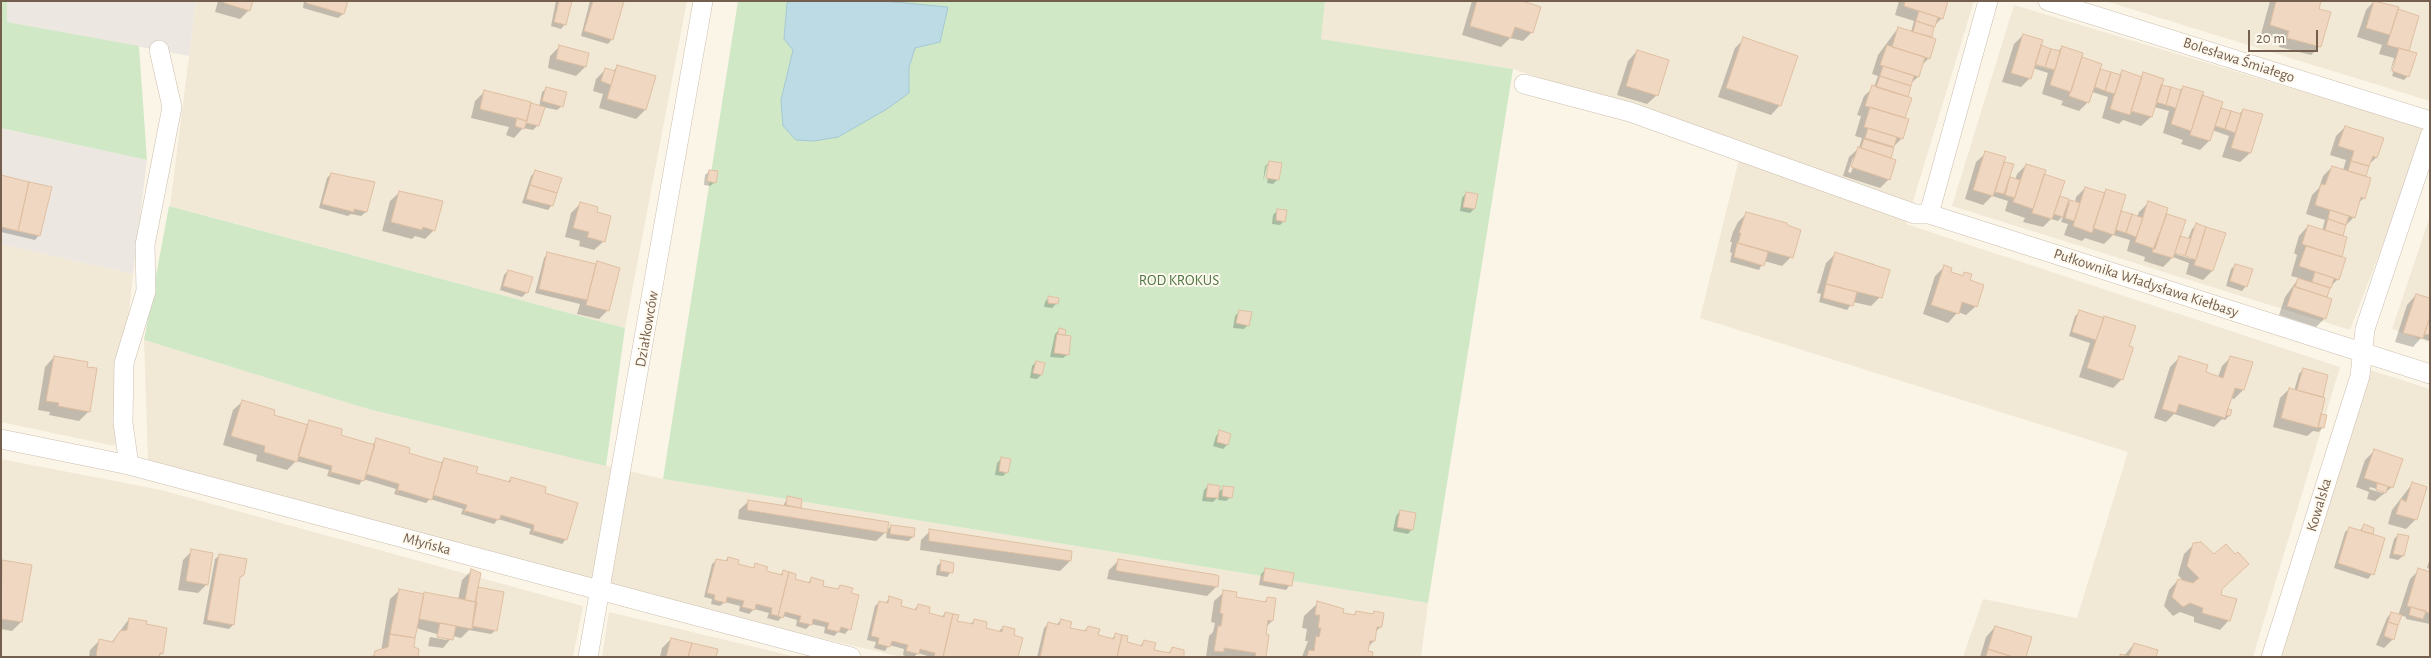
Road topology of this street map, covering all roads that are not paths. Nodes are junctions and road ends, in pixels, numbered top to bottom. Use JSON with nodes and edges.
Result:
{"nodes":[{"id":1,"x":704,"y":1,"type":"edge"},
{"id":2,"x":1988,"y":1,"type":"edge"},
{"id":3,"x":2048,"y":1,"type":"edge"},
{"id":4,"x":159,"y":50,"type":"dead end"},
{"id":5,"x":1524,"y":84,"type":"dead end"},
{"id":6,"x":2430,"y":121,"type":"edge"},
{"id":7,"x":2430,"y":136,"type":"edge"},
{"id":8,"x":1929,"y":214,"type":"junction"},
{"id":9,"x":2362,"y":352,"type":"junction"},
{"id":10,"x":2430,"y":374,"type":"edge"},
{"id":11,"x":1,"y":439,"type":"edge"},
{"id":12,"x":129,"y":465,"type":"junction"},
{"id":13,"x":601,"y":590,"type":"junction"},
{"id":14,"x":588,"y":657,"type":"edge"},
{"id":15,"x":851,"y":657,"type":"edge"},
{"id":16,"x":2271,"y":657,"type":"edge"}],
"edges":[{"from":1,"to":13,"type":"street","name":"Działkowców"},
{"from":2,"to":8,"type":"street"},
{"from":3,"to":6,"type":"street","name":"Bolesława Śmiałego"},
{"from":4,"to":12,"type":"street"},
{"from":5,"to":8,"type":"street","name":"Pułkownika Władysława Kiełbasy"},
{"from":7,"to":9,"type":"street"},
{"from":8,"to":9,"type":"street","name":"Pułkownika Władysława Kiełbasy"},
{"from":9,"to":10,"type":"street","name":"Pułkownika Władysława Kiełbasy"},
{"from":9,"to":16,"type":"street","name":"Kowalska"},
{"from":11,"to":12,"type":"street","name":"Młyńska"},
{"from":12,"to":13,"type":"street","name":"Młyńska"},
{"from":13,"to":14,"type":"street","name":"Działkowców"},
{"from":13,"to":15,"type":"street","name":"Młyńska"}]}
